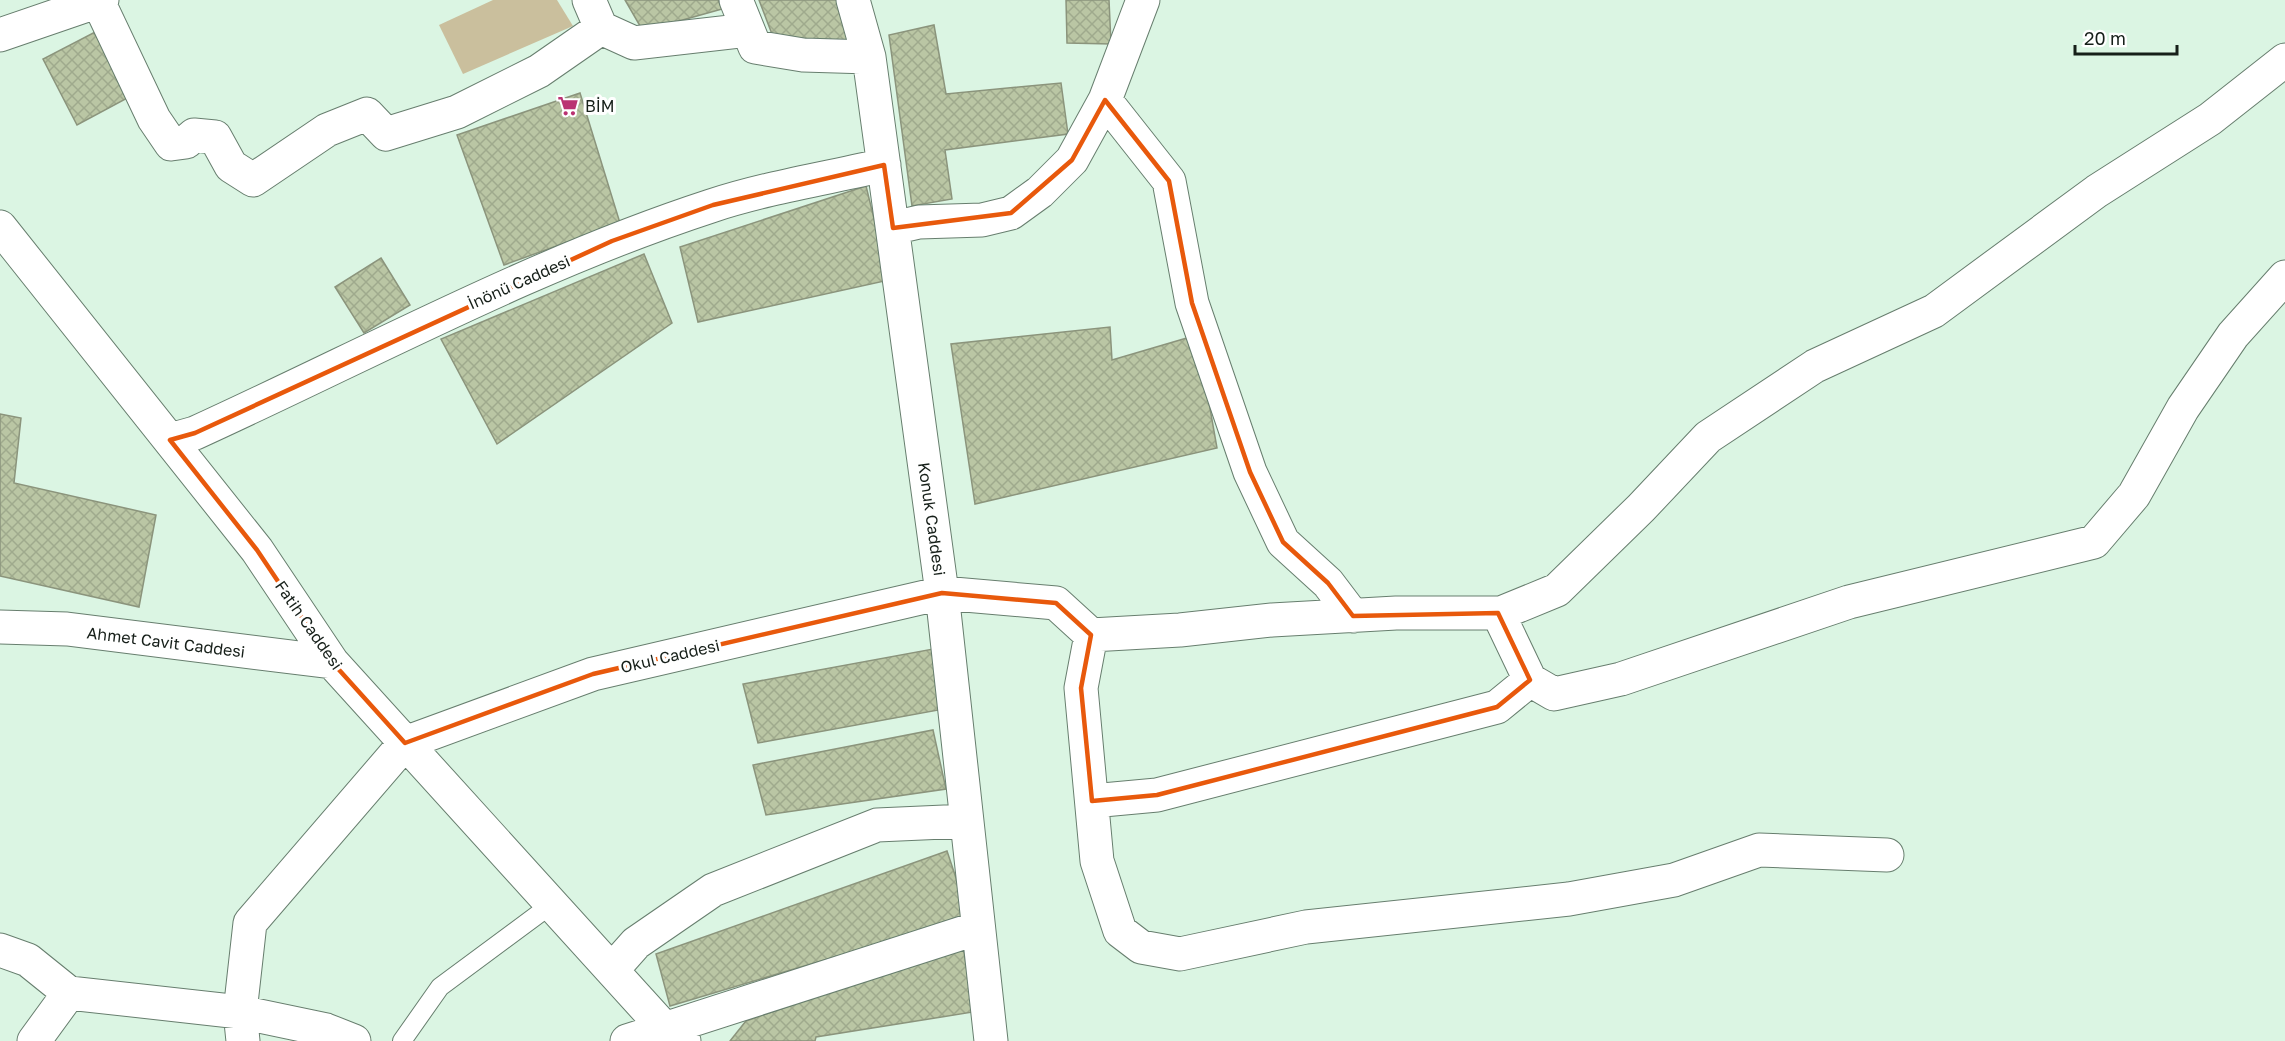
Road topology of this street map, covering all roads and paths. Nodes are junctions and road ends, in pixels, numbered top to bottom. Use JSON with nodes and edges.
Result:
{"nodes":[{"id":1,"x":736,"y":0,"type":"edge"},
{"id":2,"x":853,"y":0,"type":"edge"},
{"id":3,"x":1143,"y":0,"type":"edge"},
{"id":4,"x":100,"y":1,"type":"edge"},
{"id":5,"x":595,"y":14,"type":"edge"},
{"id":6,"x":0,"y":35,"type":"edge"},
{"id":7,"x":752,"y":38,"type":"junction"},
{"id":8,"x":869,"y":57,"type":"junction"},
{"id":9,"x":2285,"y":60,"type":"edge"},
{"id":10,"x":1105,"y":100,"type":"junction"},
{"id":11,"x":884,"y":165,"type":"junction"},
{"id":12,"x":0,"y":228,"type":"edge"},
{"id":13,"x":893,"y":228,"type":"junction"},
{"id":14,"x":2285,"y":277,"type":"edge"},
{"id":15,"x":170,"y":440,"type":"junction"},
{"id":16,"x":942,"y":593,"type":"junction"},
{"id":17,"x":1498,"y":613,"type":"junction"},
{"id":18,"x":1353,"y":616,"type":"junction"},
{"id":19,"x":0,"y":627,"type":"edge"},
{"id":20,"x":1091,"y":635,"type":"junction"},
{"id":21,"x":332,"y":662,"type":"junction"},
{"id":22,"x":1530,"y":680,"type":"junction"},
{"id":23,"x":405,"y":742,"type":"junction"},
{"id":24,"x":1092,"y":801,"type":"junction"},
{"id":25,"x":967,"y":821,"type":"junction"},
{"id":26,"x":1887,"y":855,"type":"dead end"},
{"id":27,"x":552,"y":904,"type":"junction"},
{"id":28,"x":978,"y":928,"type":"junction"},
{"id":29,"x":0,"y":950,"type":"edge"},
{"id":30,"x":612,"y":970,"type":"junction"},
{"id":31,"x":69,"y":993,"type":"junction"},
{"id":32,"x":241,"y":1026,"type":"edge"},
{"id":33,"x":675,"y":1035,"type":"edge"},
{"id":34,"x":34,"y":1041,"type":"edge"},
{"id":35,"x":354,"y":1041,"type":"edge"},
{"id":36,"x":402,"y":1041,"type":"edge"},
{"id":37,"x":627,"y":1041,"type":"edge"},
{"id":38,"x":991,"y":1041,"type":"edge"}],
"edges":[{"from":1,"to":7,"type":"street"},
{"from":2,"to":8,"type":"street","name":"Konuk Caddesi"},
{"from":3,"to":10,"type":"street"},
{"from":4,"to":5,"type":"street"},
{"from":4,"to":6,"type":"street"},
{"from":5,"to":7,"type":"street"},
{"from":7,"to":8,"type":"street"},
{"from":8,"to":11,"type":"street","name":"Konuk Caddesi"},
{"from":9,"to":17,"type":"street"},
{"from":10,"to":13,"type":"street"},
{"from":10,"to":18,"type":"street"},
{"from":11,"to":13,"type":"street","name":"Konuk Caddesi"},
{"from":11,"to":15,"type":"street","name":"İnönü Caddesi"},
{"from":12,"to":15,"type":"street","name":"Fatih Caddesi"},
{"from":13,"to":16,"type":"street","name":"Konuk Caddesi"},
{"from":14,"to":22,"type":"street"},
{"from":15,"to":21,"type":"street","name":"Fatih Caddesi"},
{"from":16,"to":20,"type":"street","name":"Okul Caddesi"},
{"from":16,"to":23,"type":"street","name":"Okul Caddesi"},
{"from":16,"to":25,"type":"street","name":"Konuk Caddesi"},
{"from":17,"to":18,"type":"street"},
{"from":17,"to":22,"type":"street"},
{"from":18,"to":20,"type":"street"},
{"from":19,"to":21,"type":"street","name":"Ahmet Cavit Caddesi"},
{"from":20,"to":24,"type":"street"},
{"from":21,"to":23,"type":"street","name":"Fatih Caddesi"},
{"from":22,"to":24,"type":"street"},
{"from":23,"to":27,"type":"street","name":"Fatih Caddesi"},
{"from":23,"to":32,"type":"street"},
{"from":24,"to":26,"type":"street"},
{"from":25,"to":28,"type":"street","name":"Konuk Caddesi"},
{"from":25,"to":30,"type":"street"},
{"from":27,"to":30,"type":"street","name":"Fatih Caddesi"},
{"from":27,"to":36,"type":"lane"},
{"from":28,"to":33,"type":"street"},
{"from":28,"to":38,"type":"street","name":"Konuk Caddesi"},
{"from":29,"to":31,"type":"street"},
{"from":30,"to":33,"type":"street","name":"Fatih Caddesi"},
{"from":31,"to":32,"type":"street"},
{"from":31,"to":34,"type":"street"},
{"from":32,"to":35,"type":"street"},
{"from":33,"to":37,"type":"street"}]}
